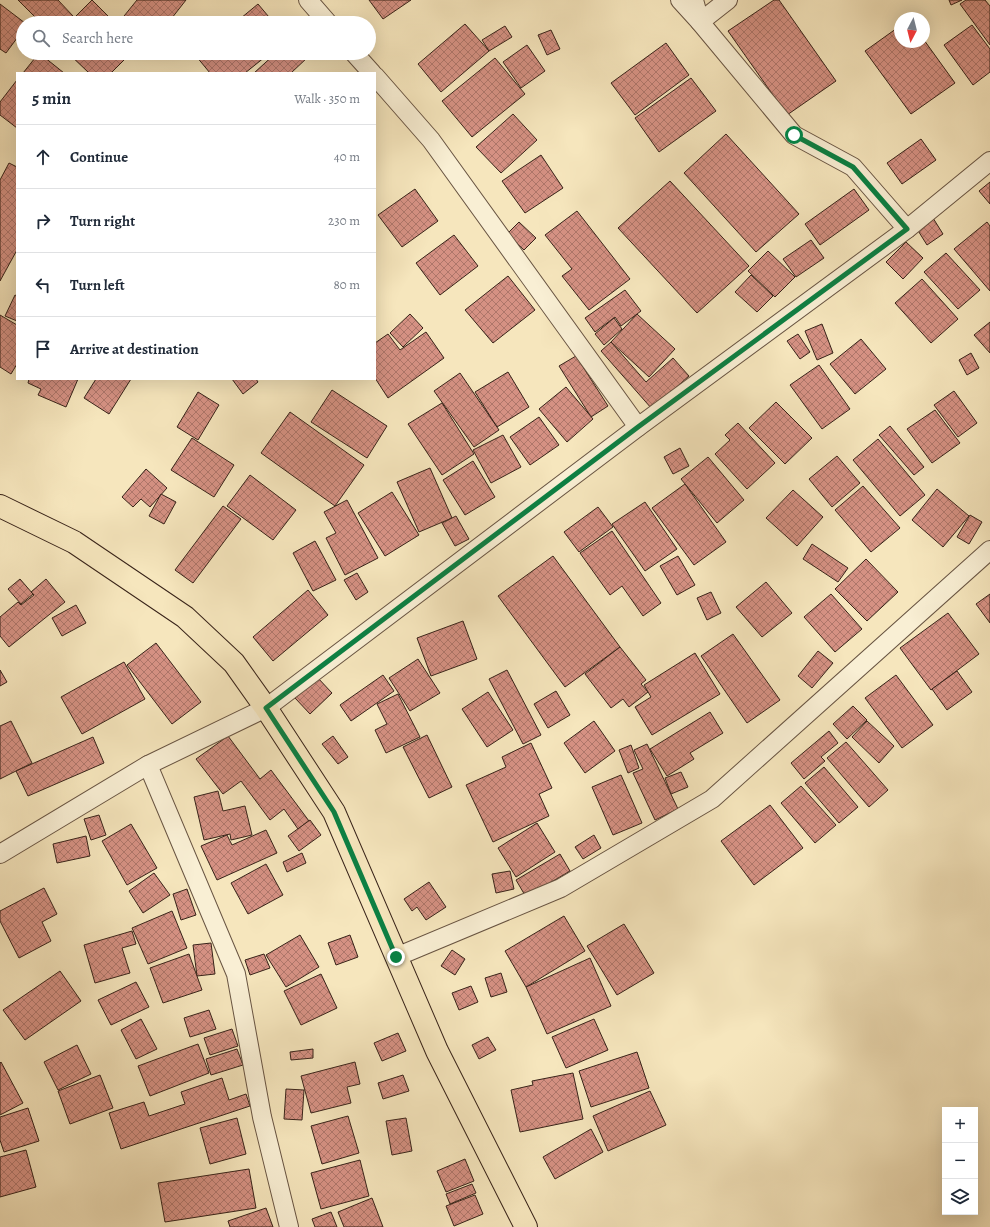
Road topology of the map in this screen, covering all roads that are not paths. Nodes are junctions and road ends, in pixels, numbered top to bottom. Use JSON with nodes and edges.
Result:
{"nodes":[{"id":1,"x":308,"y":0,"type":"edge"},
{"id":2,"x":680,"y":0,"type":"edge"},
{"id":3,"x":694,"y":0,"type":"edge"},
{"id":4,"x":728,"y":0,"type":"edge"},
{"id":5,"x":322,"y":16,"type":"edge"},
{"id":6,"x":700,"y":22,"type":"junction"},
{"id":7,"x":360,"y":60,"type":"edge"},
{"id":8,"x":371,"y":72,"type":"edge"},
{"id":9,"x":376,"y":77,"type":"edge"},
{"id":10,"x":990,"y":161,"type":"edge"},
{"id":11,"x":907,"y":229,"type":"junction"},
{"id":12,"x":638,"y":427,"type":"junction"},
{"id":13,"x":0,"y":506,"type":"edge"},
{"id":14,"x":990,"y":550,"type":"edge"},
{"id":15,"x":266,"y":708,"type":"junction"},
{"id":16,"x":148,"y":765,"type":"junction"},
{"id":17,"x":0,"y":854,"type":"edge"},
{"id":18,"x":396,"y":957,"type":"junction"},
{"id":19,"x":289,"y":1227,"type":"edge"},
{"id":20,"x":526,"y":1227,"type":"edge"}],
"edges":[{"from":1,"to":5,"type":"street"},
{"from":2,"to":6,"type":"street"},
{"from":3,"to":6,"type":"street"},
{"from":4,"to":6,"type":"street"},
{"from":6,"to":11,"type":"street"},
{"from":7,"to":8,"type":"street"},
{"from":9,"to":12,"type":"street"},
{"from":10,"to":11,"type":"street"},
{"from":11,"to":12,"type":"street"},
{"from":12,"to":15,"type":"street"},
{"from":13,"to":15,"type":"main road"},
{"from":14,"to":18,"type":"street"},
{"from":15,"to":16,"type":"street"},
{"from":15,"to":18,"type":"main road"},
{"from":16,"to":17,"type":"street"},
{"from":16,"to":19,"type":"street"},
{"from":18,"to":20,"type":"main road"}]}
